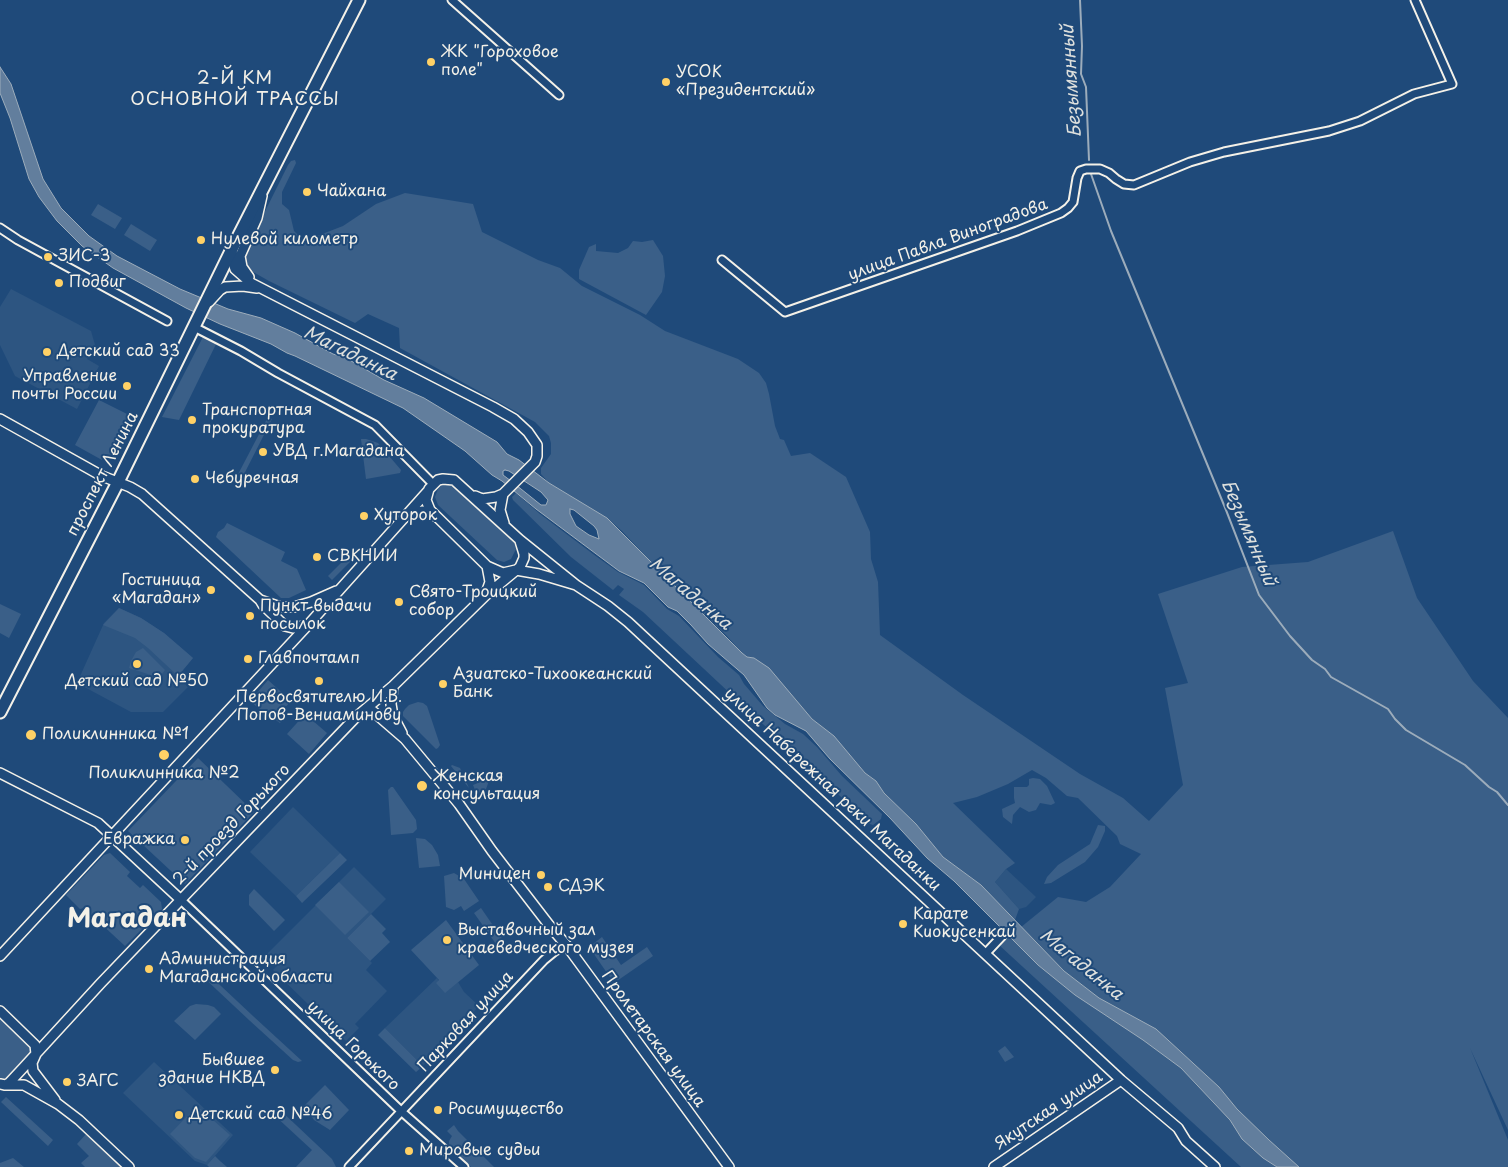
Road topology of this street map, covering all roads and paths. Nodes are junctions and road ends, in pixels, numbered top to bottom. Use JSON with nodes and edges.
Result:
{"nodes":[{"id":1,"x":359,"y":0,"type":"edge"},
{"id":2,"x":452,"y":0,"type":"edge"},
{"id":3,"x":1415,"y":0,"type":"edge"},
{"id":4,"x":560,"y":95,"type":"dead end"},
{"id":5,"x":266,"y":183,"type":"junction"},
{"id":6,"x":0,"y":228,"type":"edge"},
{"id":7,"x":232,"y":249,"type":"junction"},
{"id":8,"x":722,"y":260,"type":"dead end"},
{"id":9,"x":216,"y":290,"type":"junction"},
{"id":10,"x":267,"y":290,"type":"junction"},
{"id":11,"x":167,"y":321,"type":"dead end"},
{"id":12,"x":195,"y":325,"type":"junction"},
{"id":13,"x":0,"y":419,"type":"edge"},
{"id":14,"x":118,"y":482,"type":"junction"},
{"id":15,"x":431,"y":486,"type":"junction"},
{"id":16,"x":504,"y":494,"type":"junction"},
{"id":17,"x":472,"y":495,"type":"junction"},
{"id":18,"x":407,"y":515,"type":"junction"},
{"id":19,"x":435,"y":516,"type":"junction"},
{"id":20,"x":511,"y":532,"type":"junction"},
{"id":21,"x":520,"y":540,"type":"junction"},
{"id":22,"x":487,"y":566,"type":"junction"},
{"id":23,"x":516,"y":570,"type":"junction"},
{"id":24,"x":576,"y":585,"type":"junction"},
{"id":25,"x":338,"y":590,"type":"junction"},
{"id":26,"x":485,"y":596,"type":"junction"},
{"id":27,"x":260,"y":600,"type":"junction"},
{"id":28,"x":308,"y":625,"type":"junction"},
{"id":29,"x":285,"y":626,"type":"junction"},
{"id":30,"x":288,"y":645,"type":"junction"},
{"id":31,"x":393,"y":686,"type":"junction"},
{"id":32,"x":368,"y":707,"type":"junction"},
{"id":33,"x":0,"y":712,"type":"edge"},
{"id":34,"x":405,"y":739,"type":"junction"},
{"id":35,"x":0,"y":773,"type":"edge"},
{"id":36,"x":112,"y":835,"type":"junction"},
{"id":37,"x":181,"y":900,"type":"junction"},
{"id":38,"x":1002,"y":936,"type":"dead end"},
{"id":39,"x":567,"y":946,"type":"junction"},
{"id":40,"x":986,"y":954,"type":"junction"},
{"id":41,"x":0,"y":956,"type":"edge"},
{"id":42,"x":0,"y":1011,"type":"edge"},
{"id":43,"x":36,"y":1054,"type":"junction"},
{"id":44,"x":1121,"y":1080,"type":"junction"},
{"id":45,"x":2,"y":1085,"type":"edge"},
{"id":46,"x":58,"y":1104,"type":"junction"},
{"id":47,"x":401,"y":1111,"type":"junction"},
{"id":48,"x":129,"y":1167,"type":"edge"},
{"id":49,"x":349,"y":1167,"type":"edge"},
{"id":50,"x":464,"y":1167,"type":"edge"},
{"id":51,"x":729,"y":1167,"type":"edge"},
{"id":52,"x":994,"y":1167,"type":"edge"},
{"id":53,"x":1215,"y":1167,"type":"edge"}],
"edges":[{"from":1,"to":5,"type":"main road","name":"проспект Ленина"},
{"from":2,"to":4,"type":"street"},
{"from":3,"to":8,"type":"street","name":"улица Павла Виноградова"},
{"from":5,"to":7,"type":"main road","name":"проспект Ленина"},
{"from":5,"to":10,"type":"street"},
{"from":6,"to":11,"type":"street"},
{"from":7,"to":9,"type":"main road","name":"проспект Ленина"},
{"from":7,"to":10,"type":"street"},
{"from":9,"to":10,"type":"street"},
{"from":9,"to":12,"type":"main road","name":"проспект Ленина"},
{"from":10,"to":16,"type":"street"},
{"from":12,"to":14,"type":"main road","name":"проспект Ленина"},
{"from":12,"to":15,"type":"street"},
{"from":13,"to":14,"type":"street"},
{"from":14,"to":27,"type":"street"},
{"from":14,"to":33,"type":"main road","name":"проспект Ленина"},
{"from":15,"to":17,"type":"street","name":"улица Набережная реки Магаданки"},
{"from":15,"to":18,"type":"street"},
{"from":15,"to":19,"type":"street"},
{"from":16,"to":17,"type":"street"},
{"from":16,"to":20,"type":"street"},
{"from":17,"to":20,"type":"street","name":"улица Набережная реки Магаданки"},
{"from":18,"to":19,"type":"street"},
{"from":18,"to":25,"type":"street"},
{"from":19,"to":22,"type":"street"},
{"from":20,"to":21,"type":"street","name":"улица Набережная реки Магаданки"},
{"from":21,"to":23,"type":"street"},
{"from":21,"to":24,"type":"street","name":"улица Набережная реки Магаданки"},
{"from":22,"to":23,"type":"street","name":"улица Набережная реки Магаданки"},
{"from":22,"to":26,"type":"street"},
{"from":23,"to":24,"type":"street","name":"улица Набережная реки Магаданки"},
{"from":23,"to":26,"type":"street"},
{"from":24,"to":40,"type":"street","name":"улица Набережная реки Магаданки"},
{"from":25,"to":27,"type":"street"},
{"from":25,"to":28,"type":"street"},
{"from":26,"to":31,"type":"street"},
{"from":27,"to":29,"type":"street"},
{"from":28,"to":29,"type":"street"},
{"from":28,"to":30,"type":"street"},
{"from":29,"to":30,"type":"street"},
{"from":30,"to":36,"type":"street"},
{"from":31,"to":32,"type":"street","name":"2-й проезд Горького"},
{"from":31,"to":34,"type":"street","name":"Пролетарская улица"},
{"from":32,"to":34,"type":"street","name":"Пролетарская улица"},
{"from":32,"to":37,"type":"street","name":"2-й проезд Горького"},
{"from":34,"to":39,"type":"street","name":"Пролетарская улица"},
{"from":35,"to":36,"type":"street"},
{"from":36,"to":37,"type":"street"},
{"from":36,"to":41,"type":"street"},
{"from":37,"to":43,"type":"street","name":"2-й проезд Горького"},
{"from":37,"to":47,"type":"street","name":"улица Горького"},
{"from":38,"to":40,"type":"street"},
{"from":39,"to":47,"type":"street","name":"Парковая улица"},
{"from":39,"to":51,"type":"street","name":"Пролетарская улица"},
{"from":40,"to":44,"type":"street","name":"улица Набережная реки Магаданки"},
{"from":42,"to":43,"type":"street"},
{"from":43,"to":45,"type":"street","name":"2-й проезд Горького"},
{"from":43,"to":46,"type":"street"},
{"from":44,"to":52,"type":"street","name":"Якутская улица"},
{"from":44,"to":53,"type":"street","name":"улица Набережная реки Магаданки"},
{"from":45,"to":46,"type":"street"},
{"from":46,"to":48,"type":"street"},
{"from":47,"to":49,"type":"street","name":"Парковая улица"},
{"from":47,"to":50,"type":"street","name":"улица Горького"}]}
